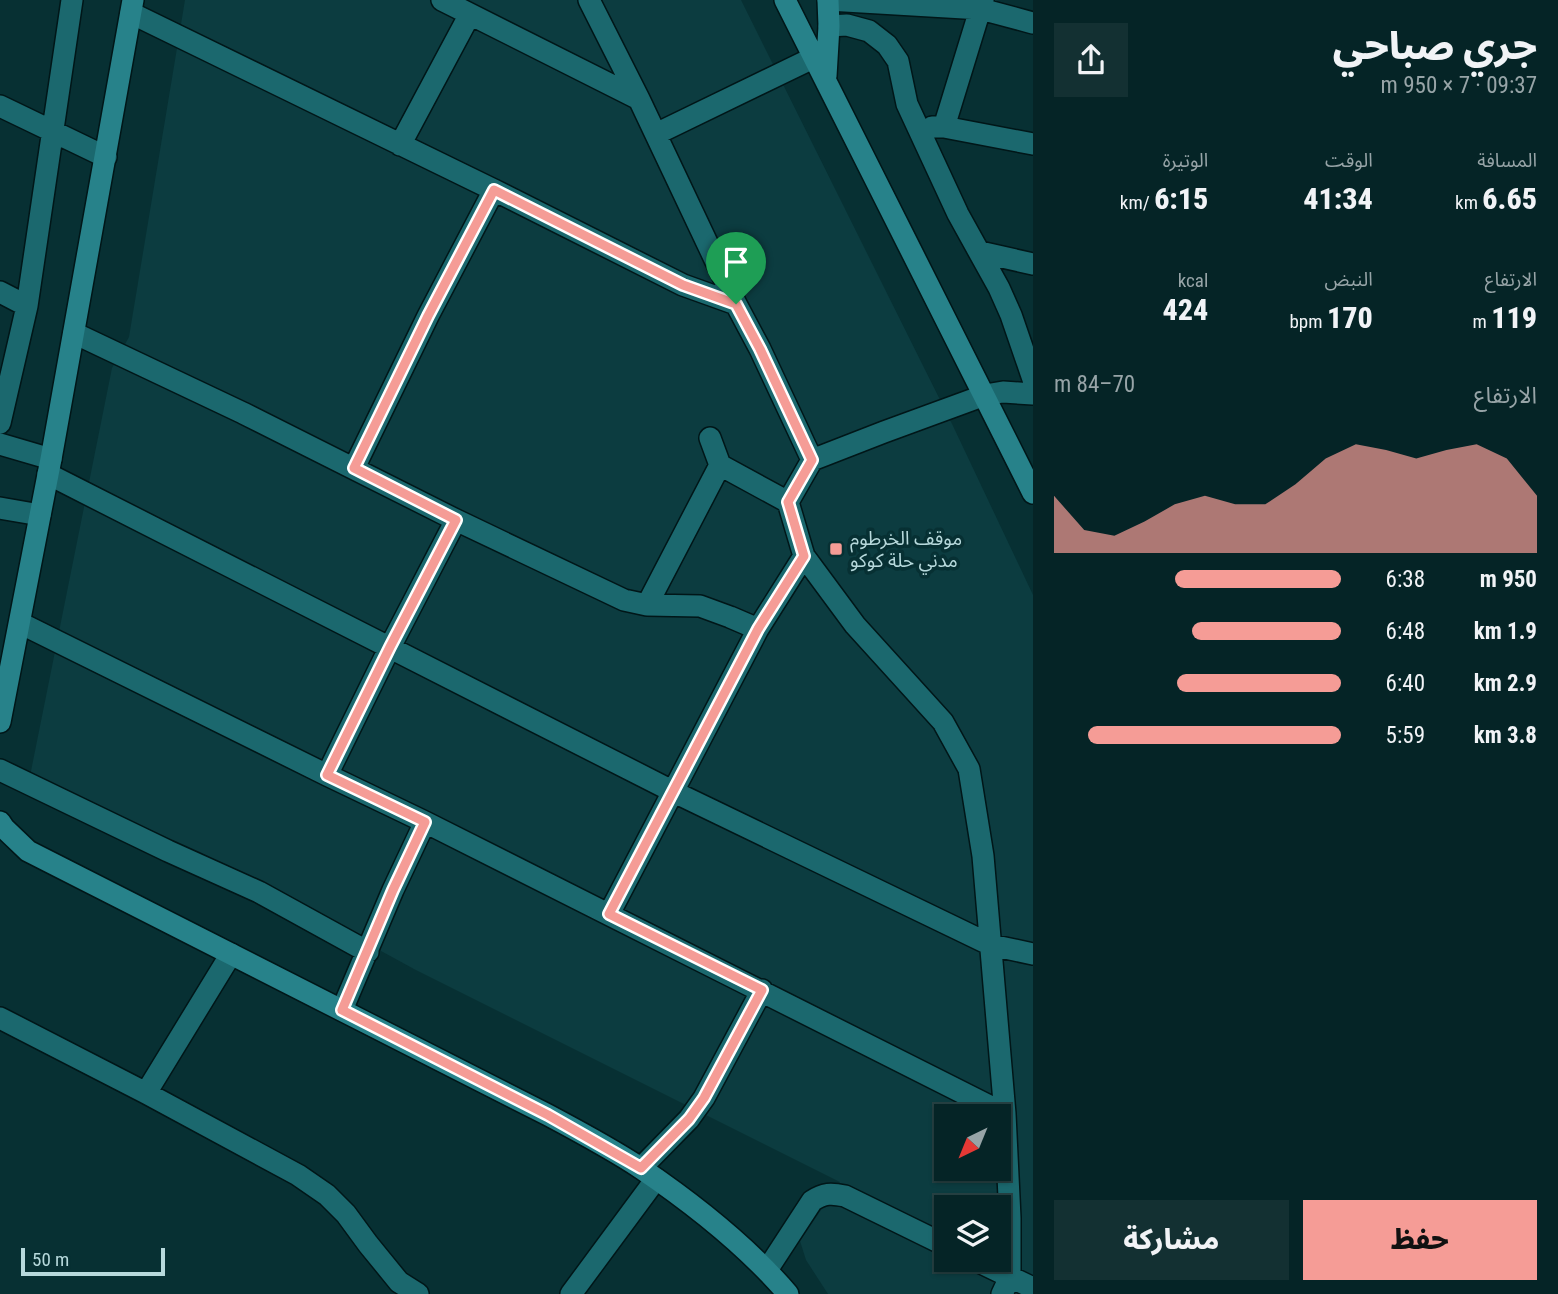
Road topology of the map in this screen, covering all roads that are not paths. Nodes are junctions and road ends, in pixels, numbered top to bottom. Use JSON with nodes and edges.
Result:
{"nodes":[{"id":1,"x":72,"y":0,"type":"edge"},
{"id":2,"x":442,"y":0,"type":"edge"},
{"id":3,"x":589,"y":0,"type":"edge"},
{"id":4,"x":785,"y":0,"type":"edge"},
{"id":5,"x":828,"y":0,"type":"edge"},
{"id":6,"x":982,"y":4,"type":"edge"},
{"id":7,"x":132,"y":6,"type":"edge"},
{"id":8,"x":470,"y":14,"type":"junction"},
{"id":9,"x":1033,"y":23,"type":"edge"},
{"id":10,"x":829,"y":26,"type":"junction"},
{"id":11,"x":815,"y":57,"type":"junction"},
{"id":12,"x":825,"y":78,"type":"junction"},
{"id":13,"x":639,"y":99,"type":"junction"},
{"id":14,"x":0,"y":106,"type":"edge"},
{"id":15,"x":917,"y":127,"type":"junction"},
{"id":16,"x":944,"y":127,"type":"junction"},
{"id":17,"x":52,"y":131,"type":"junction"},
{"id":18,"x":656,"y":134,"type":"junction"},
{"id":19,"x":1033,"y":144,"type":"edge"},
{"id":20,"x":400,"y":145,"type":"junction"},
{"id":21,"x":106,"y":158,"type":"junction"},
{"id":22,"x":494,"y":190,"type":"junction"},
{"id":23,"x":981,"y":251,"type":"junction"},
{"id":24,"x":1033,"y":264,"type":"edge"},
{"id":25,"x":0,"y":292,"type":"edge"},
{"id":26,"x":736,"y":304,"type":"junction"},
{"id":27,"x":27,"y":306,"type":"junction"},
{"id":28,"x":74,"y":333,"type":"junction"},
{"id":29,"x":1033,"y":379,"type":"edge"},
{"id":30,"x":1033,"y":394,"type":"edge"},
{"id":31,"x":985,"y":395,"type":"junction"},
{"id":32,"x":0,"y":423,"type":"edge"},
{"id":33,"x":710,"y":439,"type":"dead end"},
{"id":34,"x":0,"y":444,"type":"edge"},
{"id":35,"x":812,"y":460,"type":"junction"},
{"id":36,"x":720,"y":465,"type":"junction"},
{"id":37,"x":50,"y":467,"type":"junction"},
{"id":38,"x":354,"y":468,"type":"junction"},
{"id":39,"x":1031,"y":483,"type":"edge"},
{"id":40,"x":788,"y":502,"type":"junction"},
{"id":41,"x":0,"y":508,"type":"edge"},
{"id":42,"x":40,"y":515,"type":"junction"},
{"id":43,"x":456,"y":520,"type":"junction"},
{"id":44,"x":804,"y":556,"type":"junction"},
{"id":45,"x":647,"y":605,"type":"junction"},
{"id":46,"x":20,"y":623,"type":"junction"},
{"id":47,"x":758,"y":629,"type":"junction"},
{"id":48,"x":390,"y":647,"type":"junction"},
{"id":49,"x":0,"y":721,"type":"edge"},
{"id":50,"x":0,"y":770,"type":"edge"},
{"id":51,"x":327,"y":775,"type":"junction"},
{"id":52,"x":674,"y":792,"type":"junction"},
{"id":53,"x":0,"y":822,"type":"edge"},
{"id":54,"x":425,"y":822,"type":"junction"},
{"id":55,"x":0,"y":837,"type":"edge"},
{"id":56,"x":28,"y":850,"type":"junction"},
{"id":57,"x":609,"y":914,"type":"junction"},
{"id":58,"x":991,"y":945,"type":"junction"},
{"id":59,"x":368,"y":952,"type":"junction"},
{"id":60,"x":232,"y":954,"type":"junction"},
{"id":61,"x":1033,"y":954,"type":"edge"},
{"id":62,"x":762,"y":990,"type":"junction"},
{"id":63,"x":342,"y":1010,"type":"junction"},
{"id":64,"x":0,"y":1018,"type":"edge"},
{"id":65,"x":146,"y":1093,"type":"junction"},
{"id":66,"x":985,"y":1104,"type":"edge"},
{"id":67,"x":1004,"y":1104,"type":"edge"},
{"id":68,"x":648,"y":1173,"type":"junction"},
{"id":69,"x":1008,"y":1181,"type":"edge"},
{"id":70,"x":934,"y":1240,"type":"edge"},
{"id":71,"x":767,"y":1270,"type":"junction"},
{"id":72,"x":990,"y":1272,"type":"edge"},
{"id":73,"x":1006,"y":1285,"type":"edge"},
{"id":74,"x":1033,"y":1288,"type":"edge"},
{"id":75,"x":418,"y":1294,"type":"edge"},
{"id":76,"x":571,"y":1294,"type":"edge"},
{"id":77,"x":788,"y":1294,"type":"edge"}],
"edges":[{"from":1,"to":17,"type":"street"},
{"from":2,"to":8,"type":"street"},
{"from":3,"to":13,"type":"street"},
{"from":4,"to":11,"type":"main road"},
{"from":5,"to":6,"type":"street"},
{"from":5,"to":10,"type":"main road"},
{"from":6,"to":9,"type":"street"},
{"from":6,"to":16,"type":"street"},
{"from":7,"to":20,"type":"street"},
{"from":7,"to":21,"type":"main road"},
{"from":8,"to":13,"type":"street"},
{"from":8,"to":20,"type":"street"},
{"from":10,"to":12,"type":"main road"},
{"from":10,"to":15,"type":"street"},
{"from":11,"to":12,"type":"main road"},
{"from":11,"to":18,"type":"street"},
{"from":12,"to":31,"type":"main road"},
{"from":13,"to":18,"type":"street"},
{"from":14,"to":17,"type":"street"},
{"from":15,"to":16,"type":"street"},
{"from":15,"to":23,"type":"street"},
{"from":16,"to":19,"type":"street"},
{"from":17,"to":21,"type":"street"},
{"from":17,"to":27,"type":"street"},
{"from":18,"to":26,"type":"street"},
{"from":20,"to":22,"type":"street"},
{"from":21,"to":28,"type":"main road"},
{"from":22,"to":26,"type":"street"},
{"from":22,"to":38,"type":"street"},
{"from":23,"to":24,"type":"street"},
{"from":23,"to":29,"type":"street"},
{"from":25,"to":27,"type":"street"},
{"from":26,"to":35,"type":"street"},
{"from":27,"to":32,"type":"street"},
{"from":28,"to":37,"type":"main road"},
{"from":28,"to":38,"type":"street"},
{"from":30,"to":31,"type":"street"},
{"from":31,"to":35,"type":"street"},
{"from":31,"to":39,"type":"main road"},
{"from":33,"to":36,"type":"street"},
{"from":34,"to":37,"type":"street"},
{"from":35,"to":40,"type":"street"},
{"from":36,"to":40,"type":"street"},
{"from":36,"to":45,"type":"street"},
{"from":37,"to":42,"type":"main road"},
{"from":37,"to":48,"type":"street"},
{"from":38,"to":43,"type":"street"},
{"from":40,"to":44,"type":"street"},
{"from":41,"to":42,"type":"street"},
{"from":42,"to":46,"type":"main road"},
{"from":43,"to":45,"type":"street"},
{"from":43,"to":48,"type":"street"},
{"from":44,"to":47,"type":"street"},
{"from":44,"to":58,"type":"street"},
{"from":45,"to":47,"type":"street"},
{"from":46,"to":49,"type":"main road"},
{"from":46,"to":51,"type":"street"},
{"from":47,"to":52,"type":"street"},
{"from":48,"to":51,"type":"street"},
{"from":48,"to":52,"type":"street"},
{"from":50,"to":59,"type":"street"},
{"from":51,"to":54,"type":"street"},
{"from":52,"to":57,"type":"street"},
{"from":52,"to":58,"type":"street"},
{"from":53,"to":56,"type":"main road"},
{"from":54,"to":57,"type":"street"},
{"from":54,"to":59,"type":"street"},
{"from":55,"to":56,"type":"street"},
{"from":56,"to":60,"type":"main road"},
{"from":57,"to":62,"type":"street"},
{"from":58,"to":61,"type":"street"},
{"from":58,"to":67,"type":"street"},
{"from":59,"to":63,"type":"street"},
{"from":60,"to":63,"type":"main road"},
{"from":60,"to":65,"type":"street"},
{"from":62,"to":66,"type":"street"},
{"from":62,"to":68,"type":"street"},
{"from":63,"to":68,"type":"main road"},
{"from":64,"to":65,"type":"street"},
{"from":65,"to":75,"type":"street"},
{"from":68,"to":71,"type":"main road"},
{"from":68,"to":76,"type":"street"},
{"from":69,"to":73,"type":"street"},
{"from":70,"to":71,"type":"street"},
{"from":71,"to":77,"type":"main road"},
{"from":72,"to":73,"type":"street"},
{"from":73,"to":74,"type":"street"}]}
